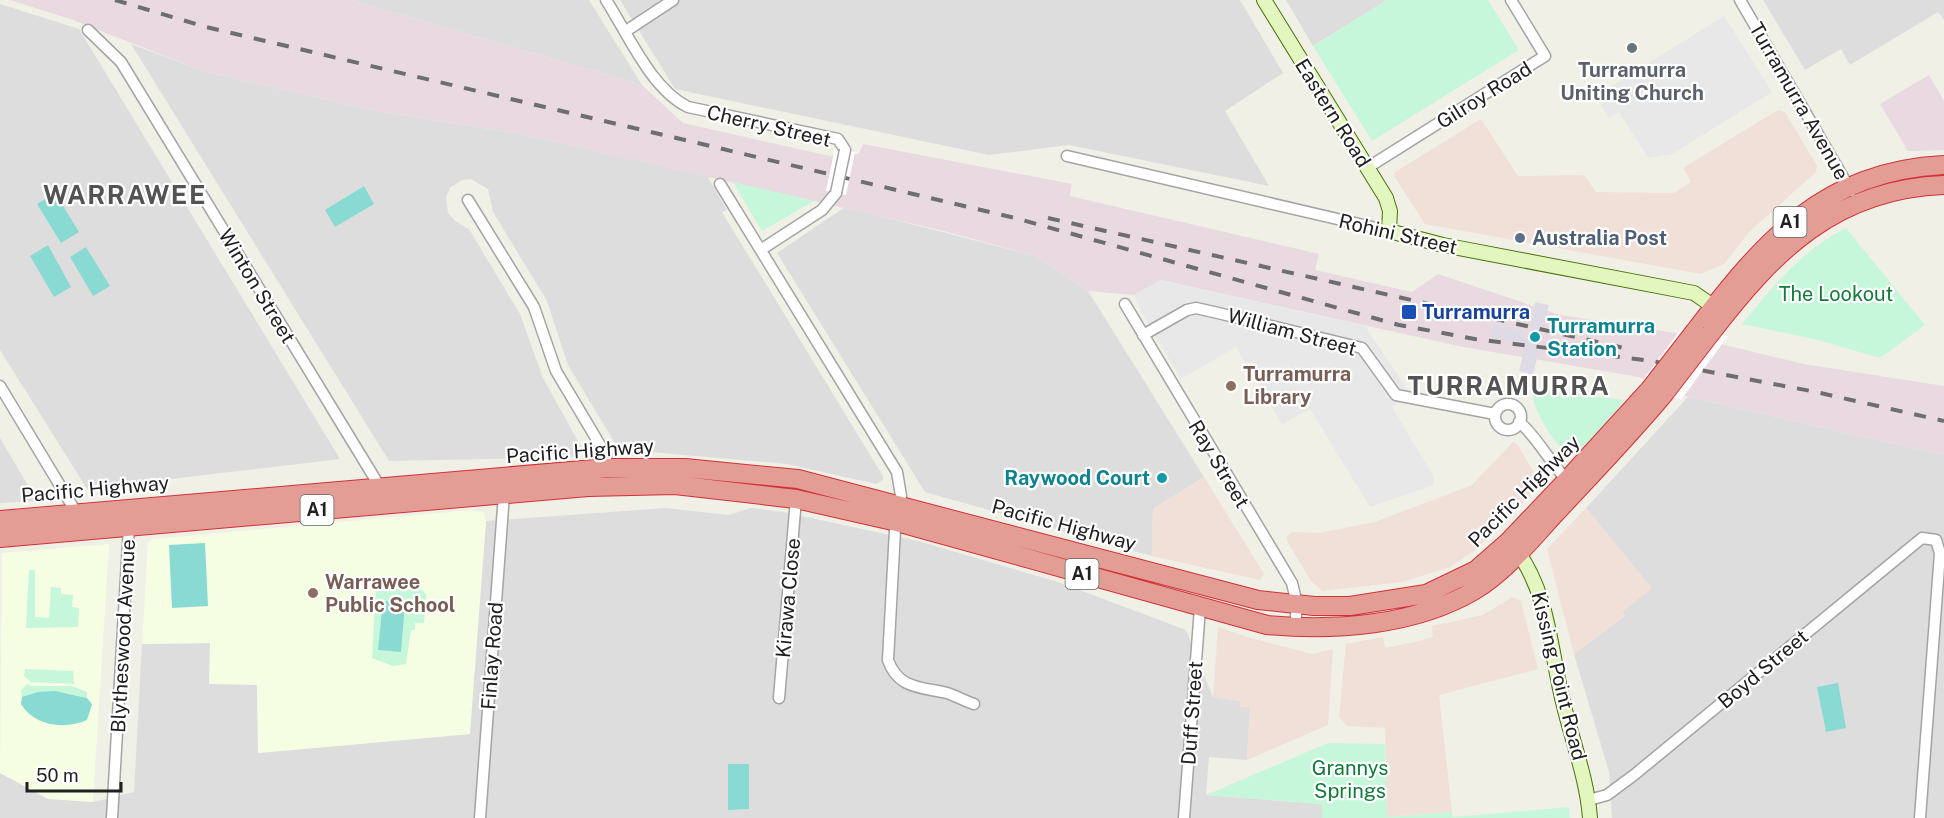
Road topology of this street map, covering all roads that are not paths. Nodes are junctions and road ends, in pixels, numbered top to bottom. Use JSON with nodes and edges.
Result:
{"nodes":[{"id":1,"x":606,"y":0,"type":"edge"},
{"id":2,"x":673,"y":0,"type":"edge"},
{"id":3,"x":1264,"y":0,"type":"edge"},
{"id":4,"x":1511,"y":0,"type":"edge"},
{"id":5,"x":1740,"y":0,"type":"edge"},
{"id":6,"x":88,"y":30,"type":"dead end"},
{"id":7,"x":626,"y":31,"type":"junction"},
{"id":8,"x":1067,"y":156,"type":"dead end"},
{"id":9,"x":1944,"y":165,"type":"edge"},
{"id":10,"x":1367,"y":168,"type":"junction"},
{"id":11,"x":720,"y":184,"type":"dead end"},
{"id":12,"x":1848,"y":185,"type":"junction"},
{"id":13,"x":1944,"y":185,"type":"edge"},
{"id":14,"x":468,"y":200,"type":"dead end"},
{"id":15,"x":1857,"y":201,"type":"junction"},
{"id":16,"x":1389,"y":231,"type":"junction"},
{"id":17,"x":762,"y":249,"type":"junction"},
{"id":18,"x":1125,"y":304,"type":"dead end"},
{"id":19,"x":1720,"y":310,"type":"junction"},
{"id":20,"x":1143,"y":335,"type":"junction"},
{"id":21,"x":0,"y":386,"type":"edge"},
{"id":22,"x":1657,"y":391,"type":"junction"},
{"id":23,"x":1495,"y":414,"type":"junction"},
{"id":24,"x":1519,"y":422,"type":"junction"},
{"id":25,"x":606,"y":468,"type":"junction"},
{"id":26,"x":1567,"y":480,"type":"junction"},
{"id":27,"x":380,"y":487,"type":"junction"},
{"id":28,"x":504,"y":494,"type":"junction"},
{"id":29,"x":796,"y":499,"type":"junction"},
{"id":30,"x":898,"y":512,"type":"junction"},
{"id":31,"x":0,"y":520,"type":"edge"},
{"id":32,"x":80,"y":521,"type":"junction"},
{"id":33,"x":129,"y":526,"type":"junction"},
{"id":34,"x":0,"y":538,"type":"edge"},
{"id":35,"x":1514,"y":547,"type":"junction"},
{"id":36,"x":1297,"y":604,"type":"junction"},
{"id":37,"x":1200,"y":608,"type":"junction"},
{"id":38,"x":1295,"y":628,"type":"junction"},
{"id":39,"x":779,"y":698,"type":"dead end"},
{"id":40,"x":974,"y":704,"type":"dead end"},
{"id":41,"x":1589,"y":800,"type":"junction"},
{"id":42,"x":112,"y":818,"type":"edge"},
{"id":43,"x":480,"y":818,"type":"edge"},
{"id":44,"x":1184,"y":818,"type":"edge"},
{"id":45,"x":1590,"y":818,"type":"edge"},
{"id":46,"x":1920,"y":818,"type":"edge"}],
"edges":[{"from":1,"to":7,"type":"street","name":"Cherry Street"},
{"from":2,"to":7,"type":"street"},
{"from":3,"to":10,"type":"main road","name":"Eastern Road"},
{"from":4,"to":10,"type":"street","name":"Gilroy Road"},
{"from":5,"to":12,"type":"street","name":"Turramurra Avenue"},
{"from":6,"to":27,"type":"street","name":"Winton Street"},
{"from":7,"to":17,"type":"street","name":"Cherry Street","bridge":true},
{"from":8,"to":16,"type":"street","name":"Rohini Street"},
{"from":9,"to":12,"type":"highway","name":"Pacific Highway","number":"A1"},
{"from":10,"to":16,"type":"main road","name":"Eastern Road"},
{"from":11,"to":17,"type":"street"},
{"from":12,"to":15,"type":"street","name":"Turramurra Avenue"},
{"from":12,"to":19,"type":"highway","name":"Pacific Highway","number":"A1"},
{"from":13,"to":15,"type":"highway","name":"Pacific Highway","number":"A1"},
{"from":14,"to":25,"type":"street"},
{"from":15,"to":19,"type":"highway","name":"Pacific Highway","number":"A1"},
{"from":16,"to":19,"type":"main road","name":"Rohini Street"},
{"from":17,"to":30,"type":"street"},
{"from":18,"to":20,"type":"street","name":"Ray Street"},
{"from":19,"to":22,"type":"highway","name":"Pacific Highway","number":"A1","bridge":true},
{"from":20,"to":23,"type":"street","name":"William Street"},
{"from":20,"to":36,"type":"street","name":"Ray Street"},
{"from":21,"to":32,"type":"street"},
{"from":22,"to":26,"type":"highway","name":"Pacific Highway","number":"A1"},
{"from":22,"to":35,"type":"highway","name":"Pacific Highway","number":"A1"},
{"from":23,"to":24,"type":"street"},
{"from":23,"to":24,"type":"street"},
{"from":24,"to":26,"type":"street"},
{"from":25,"to":27,"type":"highway","name":"Pacific Highway","number":"A1"},
{"from":25,"to":30,"type":"highway","name":"Pacific Highway","number":"A1"},
{"from":26,"to":35,"type":"highway","name":"Pacific Highway","number":"A1"},
{"from":27,"to":32,"type":"highway","name":"Pacific Highway","number":"A1"},
{"from":28,"to":29,"type":"highway","name":"Pacific Highway","number":"A1"},
{"from":28,"to":33,"type":"highway","name":"Pacific Highway","number":"A1"},
{"from":28,"to":43,"type":"street","name":"Finlay Road"},
{"from":29,"to":30,"type":"highway","name":"Pacific Highway","number":"A1"},
{"from":29,"to":39,"type":"street","name":"Kirawa Close"},
{"from":30,"to":36,"type":"highway","name":"Pacific Highway","number":"A1"},
{"from":30,"to":37,"type":"highway","name":"Pacific Highway","number":"A1"},
{"from":30,"to":40,"type":"street"},
{"from":31,"to":32,"type":"highway","name":"Pacific Highway","number":"A1"},
{"from":32,"to":33,"type":"highway","name":"Pacific Highway","number":"A1"},
{"from":32,"to":34,"type":"highway","name":"Pacific Highway","number":"A1"},
{"from":33,"to":42,"type":"street","name":"Blytheswood Avenue"},
{"from":35,"to":36,"type":"highway","name":"Pacific Highway","number":"A1"},
{"from":35,"to":38,"type":"highway","name":"Pacific Highway","number":"A1"},
{"from":35,"to":41,"type":"main road","name":"Kissing Point Road"},
{"from":36,"to":38,"type":"street","name":"Ray Street"},
{"from":37,"to":38,"type":"highway","name":"Pacific Highway","number":"A1"},
{"from":37,"to":44,"type":"street","name":"Duff Street"},
{"from":41,"to":45,"type":"main road","name":"Kissing Point Road"},
{"from":41,"to":46,"type":"street","name":"Boyd Street"}]}
